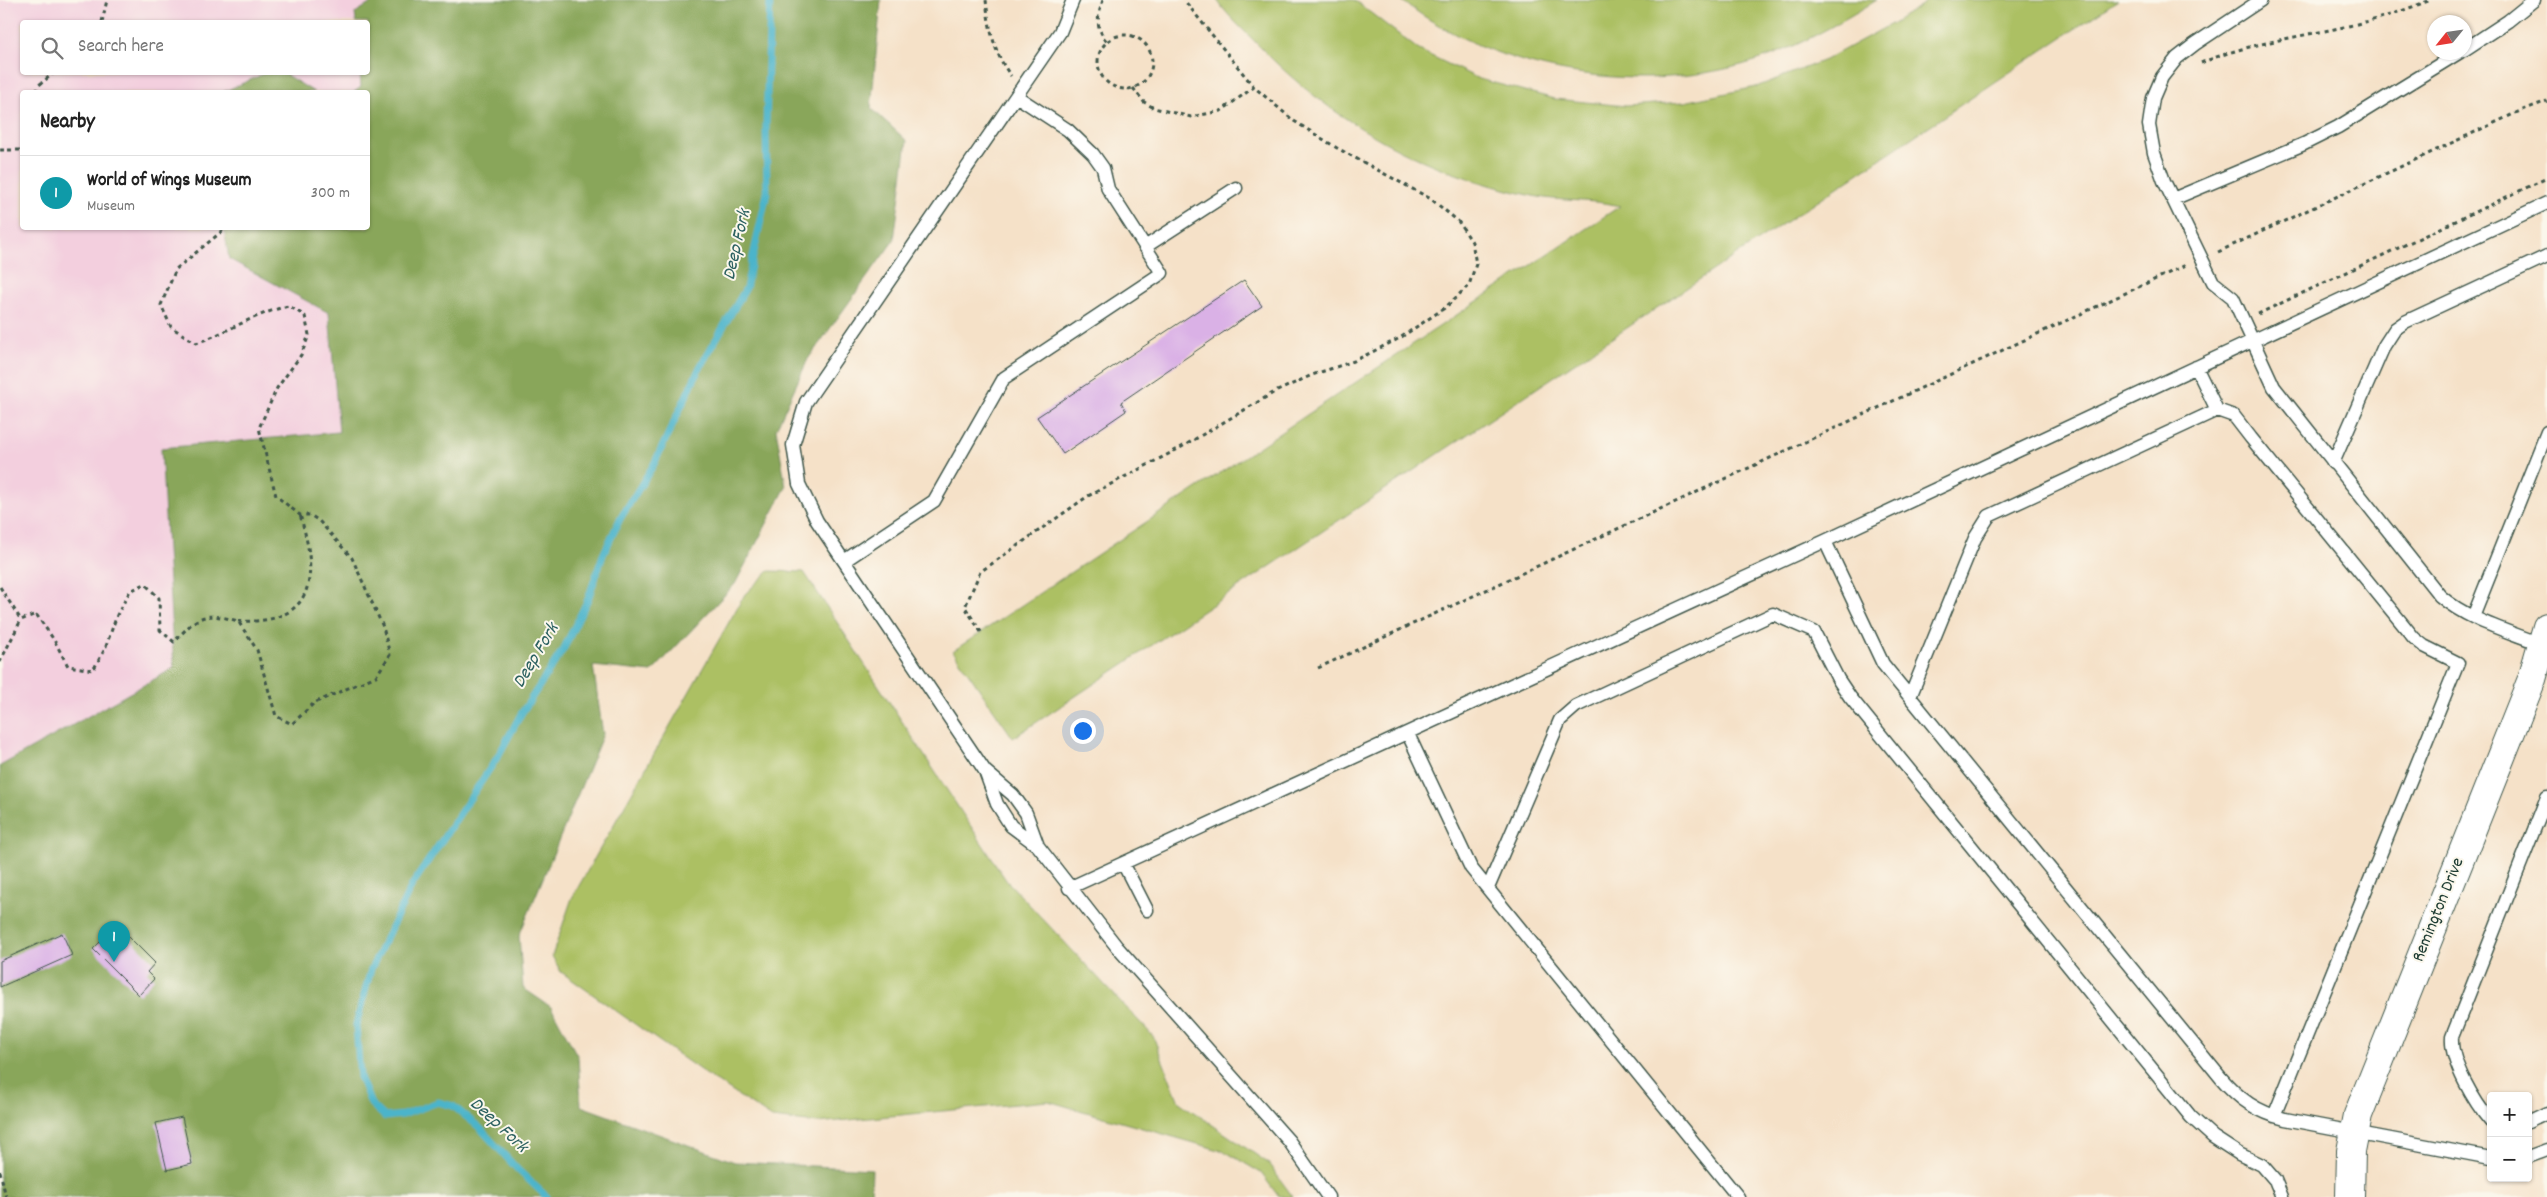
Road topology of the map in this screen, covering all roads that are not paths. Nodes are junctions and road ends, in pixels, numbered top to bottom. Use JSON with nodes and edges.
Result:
{"nodes":[{"id":1,"x":1073,"y":0,"type":"edge"},
{"id":2,"x":2260,"y":0,"type":"edge"},
{"id":3,"x":2534,"y":0,"type":"edge"},
{"id":4,"x":2472,"y":45,"type":"edge"},
{"id":5,"x":2447,"y":60,"type":"edge"},
{"id":6,"x":1016,"y":96,"type":"junction"},
{"id":7,"x":1236,"y":188,"type":"dead end"},
{"id":8,"x":2173,"y":199,"type":"junction"},
{"id":9,"x":2547,"y":203,"type":"edge"},
{"id":10,"x":1145,"y":247,"type":"junction"},
{"id":11,"x":2547,"y":256,"type":"edge"},
{"id":12,"x":2253,"y":340,"type":"junction"},
{"id":13,"x":2196,"y":367,"type":"junction"},
{"id":14,"x":2217,"y":410,"type":"junction"},
{"id":15,"x":2547,"y":432,"type":"edge"},
{"id":16,"x":2333,"y":463,"type":"junction"},
{"id":17,"x":1825,"y":542,"type":"junction"},
{"id":18,"x":844,"y":560,"type":"junction"},
{"id":19,"x":2473,"y":617,"type":"junction"},
{"id":20,"x":2545,"y":640,"type":"edge"},
{"id":21,"x":1910,"y":697,"type":"junction"},
{"id":22,"x":1408,"y":734,"type":"junction"},
{"id":23,"x":985,"y":771,"type":"junction"},
{"id":24,"x":2547,"y":797,"type":"edge"},
{"id":25,"x":1038,"y":846,"type":"junction"},
{"id":26,"x":1123,"y":863,"type":"junction"},
{"id":27,"x":1070,"y":888,"type":"junction"},
{"id":28,"x":1488,"y":888,"type":"junction"},
{"id":29,"x":1147,"y":910,"type":"dead end"},
{"id":30,"x":2547,"y":1113,"type":"edge"},
{"id":31,"x":2487,"y":1115,"type":"edge"},
{"id":32,"x":2274,"y":1116,"type":"junction"},
{"id":33,"x":2532,"y":1120,"type":"edge"},
{"id":34,"x":2354,"y":1132,"type":"junction"},
{"id":35,"x":2547,"y":1150,"type":"edge"},
{"id":36,"x":2532,"y":1155,"type":"edge"},
{"id":37,"x":2487,"y":1157,"type":"edge"},
{"id":38,"x":1328,"y":1197,"type":"edge"},
{"id":39,"x":1738,"y":1197,"type":"edge"},
{"id":40,"x":2282,"y":1197,"type":"edge"},
{"id":41,"x":2350,"y":1197,"type":"edge"}],
"edges":[{"from":1,"to":6,"type":"lane"},
{"from":2,"to":8,"type":"lane"},
{"from":3,"to":4,"type":"lane"},
{"from":5,"to":8,"type":"lane"},
{"from":6,"to":10,"type":"lane"},
{"from":6,"to":18,"type":"lane"},
{"from":7,"to":10,"type":"lane"},
{"from":8,"to":12,"type":"lane"},
{"from":9,"to":12,"type":"lane"},
{"from":10,"to":18,"type":"lane"},
{"from":11,"to":16,"type":"lane"},
{"from":12,"to":13,"type":"lane"},
{"from":12,"to":16,"type":"lane"},
{"from":13,"to":14,"type":"lane"},
{"from":13,"to":17,"type":"lane"},
{"from":14,"to":21,"type":"lane"},
{"from":14,"to":32,"type":"lane"},
{"from":15,"to":19,"type":"lane"},
{"from":16,"to":19,"type":"lane"},
{"from":17,"to":21,"type":"lane"},
{"from":17,"to":22,"type":"lane"},
{"from":18,"to":23,"type":"lane"},
{"from":19,"to":20,"type":"lane"},
{"from":20,"to":34,"type":"street","name":"Remington Drive"},
{"from":21,"to":32,"type":"lane"},
{"from":22,"to":26,"type":"lane"},
{"from":22,"to":28,"type":"lane"},
{"from":23,"to":25,"type":"lane"},
{"from":23,"to":25,"type":"lane"},
{"from":24,"to":31,"type":"lane"},
{"from":25,"to":27,"type":"lane"},
{"from":26,"to":27,"type":"lane"},
{"from":26,"to":29,"type":"lane"},
{"from":27,"to":38,"type":"lane"},
{"from":28,"to":39,"type":"lane"},
{"from":28,"to":40,"type":"lane"},
{"from":30,"to":33,"type":"lane"},
{"from":32,"to":34,"type":"lane"},
{"from":34,"to":37,"type":"lane"},
{"from":34,"to":41,"type":"street","name":"Remington Drive"},
{"from":35,"to":36,"type":"lane"}]}
